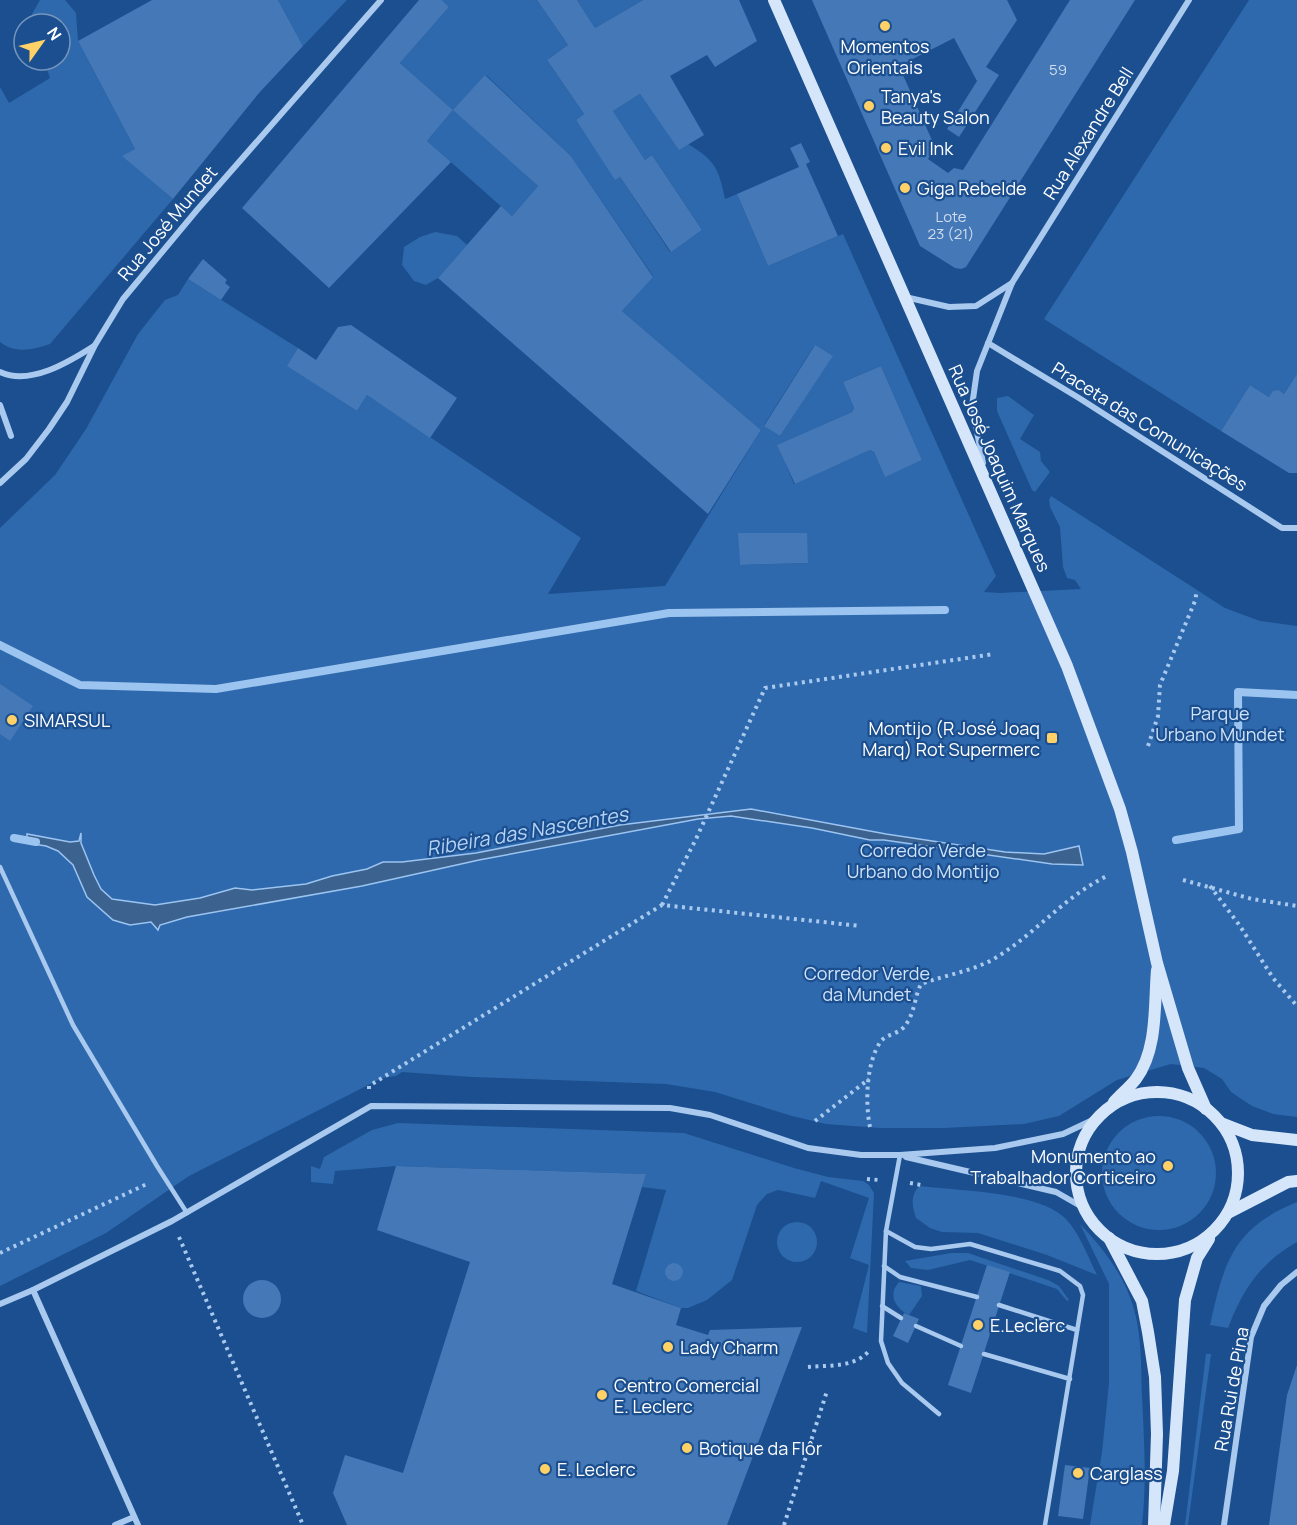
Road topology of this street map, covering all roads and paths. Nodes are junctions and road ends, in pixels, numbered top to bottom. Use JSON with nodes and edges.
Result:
{"nodes":[{"id":1,"x":381,"y":0,"type":"edge"},
{"id":2,"x":774,"y":0,"type":"edge"},
{"id":3,"x":1189,"y":0,"type":"edge"},
{"id":4,"x":1012,"y":283,"type":"junction"},
{"id":5,"x":905,"y":297,"type":"junction"},
{"id":6,"x":988,"y":343,"type":"junction"},
{"id":7,"x":95,"y":345,"type":"junction"},
{"id":8,"x":0,"y":372,"type":"edge"},
{"id":9,"x":0,"y":405,"type":"edge"},
{"id":10,"x":11,"y":436,"type":"dead end"},
{"id":11,"x":986,"y":480,"type":"junction"},
{"id":12,"x":0,"y":483,"type":"edge"},
{"id":13,"x":1297,"y":528,"type":"edge"},
{"id":14,"x":1197,"y":590,"type":"dead end"},
{"id":15,"x":994,"y":654,"type":"dead end"},
{"id":16,"x":1148,"y":746,"type":"dead end"},
{"id":17,"x":0,"y":867,"type":"edge"},
{"id":18,"x":1109,"y":875,"type":"dead end"},
{"id":19,"x":1183,"y":880,"type":"dead end"},
{"id":20,"x":1210,"y":886,"type":"junction"},
{"id":21,"x":662,"y":905,"type":"junction"},
{"id":22,"x":1297,"y":906,"type":"edge"},
{"id":23,"x":861,"y":927,"type":"dead end"},
{"id":24,"x":1157,"y":963,"type":"junction"},
{"id":25,"x":1297,"y":1006,"type":"edge"},
{"id":26,"x":869,"y":1079,"type":"junction"},
{"id":27,"x":371,"y":1106,"type":"junction"},
{"id":28,"x":1206,"y":1109,"type":"junction"},
{"id":29,"x":1102,"y":1114,"type":"junction"},
{"id":30,"x":815,"y":1121,"type":"dead end"},
{"id":31,"x":1221,"y":1123,"type":"junction"},
{"id":32,"x":870,"y":1127,"type":"dead end"},
{"id":33,"x":1297,"y":1140,"type":"edge"},
{"id":34,"x":900,"y":1155,"type":"junction"},
{"id":35,"x":164,"y":1178,"type":"junction"},
{"id":36,"x":877,"y":1180,"type":"dead end"},
{"id":37,"x":1297,"y":1181,"type":"edge"},
{"id":38,"x":877,"y":1191,"type":"dead end"},
{"id":39,"x":1084,"y":1208,"type":"junction"},
{"id":40,"x":187,"y":1213,"type":"junction"},
{"id":41,"x":1228,"y":1213,"type":"junction"},
{"id":42,"x":172,"y":1221,"type":"junction"},
{"id":43,"x":886,"y":1231,"type":"junction"},
{"id":44,"x":1213,"y":1232,"type":"junction"},
{"id":45,"x":1108,"y":1237,"type":"junction"},
{"id":46,"x":0,"y":1253,"type":"edge"},
{"id":47,"x":884,"y":1266,"type":"junction"},
{"id":48,"x":1297,"y":1272,"type":"edge"},
{"id":49,"x":33,"y":1290,"type":"junction"},
{"id":50,"x":977,"y":1297,"type":"dead end"},
{"id":51,"x":0,"y":1304,"type":"edge"},
{"id":52,"x":999,"y":1305,"type":"dead end"},
{"id":53,"x":882,"y":1306,"type":"junction"},
{"id":54,"x":901,"y":1318,"type":"dead end"},
{"id":55,"x":916,"y":1326,"type":"dead end"},
{"id":56,"x":1077,"y":1330,"type":"junction"},
{"id":57,"x":961,"y":1346,"type":"dead end"},
{"id":58,"x":870,"y":1350,"type":"dead end"},
{"id":59,"x":984,"y":1354,"type":"dead end"},
{"id":60,"x":808,"y":1367,"type":"dead end"},
{"id":61,"x":1070,"y":1379,"type":"junction"},
{"id":62,"x":827,"y":1391,"type":"dead end"},
{"id":63,"x":939,"y":1414,"type":"dead end"},
{"id":64,"x":134,"y":1517,"type":"junction"},
{"id":65,"x":115,"y":1525,"type":"edge"},
{"id":66,"x":138,"y":1525,"type":"edge"},
{"id":67,"x":303,"y":1525,"type":"edge"},
{"id":68,"x":784,"y":1525,"type":"edge"},
{"id":69,"x":1045,"y":1525,"type":"edge"},
{"id":70,"x":1154,"y":1525,"type":"edge"},
{"id":71,"x":1164,"y":1525,"type":"edge"},
{"id":72,"x":1224,"y":1525,"type":"edge"}],
"edges":[{"from":1,"to":7,"type":"street","name":"Rua José Mundet"},
{"from":2,"to":5,"type":"main road","name":"Rua José Joaquim Marques"},
{"from":3,"to":4,"type":"street","name":"Rua Alexandre Bell"},
{"from":4,"to":5,"type":"street","name":"Rua Alexandre Bell"},
{"from":4,"to":6,"type":"street","name":"Rua Alexandre Bell"},
{"from":5,"to":11,"type":"main road","name":"Rua José Joaquim Marques"},
{"from":6,"to":11,"type":"street","name":"Rua Alexandre Bell"},
{"from":6,"to":13,"type":"street","name":"Praceta das Comunicações"},
{"from":7,"to":8,"type":"street"},
{"from":7,"to":12,"type":"street","name":"Rua José Mundet"},
{"from":9,"to":10,"type":"street"},
{"from":11,"to":24,"type":"main road","name":"Rua José Joaquim Marques"},
{"from":14,"to":16,"type":"path"},
{"from":15,"to":21,"type":"path"},
{"from":17,"to":35,"type":"lane"},
{"from":18,"to":26,"type":"path"},
{"from":19,"to":20,"type":"path"},
{"from":20,"to":22,"type":"path"},
{"from":20,"to":25,"type":"path"},
{"from":21,"to":23,"type":"path"},
{"from":21,"to":27,"type":"path"},
{"from":24,"to":28,"type":"main road","name":"Rua José Joaquim Marques"},
{"from":24,"to":29,"type":"main road","name":"Rua José Joaquim Marques"},
{"from":26,"to":30,"type":"path"},
{"from":26,"to":32,"type":"path"},
{"from":27,"to":34,"type":"street"},
{"from":27,"to":40,"type":"street"},
{"from":28,"to":29,"type":"main road"},
{"from":28,"to":31,"type":"main road"},
{"from":29,"to":34,"type":"street"},
{"from":29,"to":39,"type":"main road"},
{"from":31,"to":33,"type":"main road"},
{"from":31,"to":41,"type":"main road"},
{"from":34,"to":39,"type":"street"},
{"from":34,"to":43,"type":"lane"},
{"from":35,"to":40,"type":"lane"},
{"from":35,"to":46,"type":"path"},
{"from":36,"to":38,"type":"path"},
{"from":37,"to":41,"type":"main road"},
{"from":39,"to":45,"type":"main road"},
{"from":40,"to":42,"type":"street"},
{"from":41,"to":44,"type":"main road"},
{"from":42,"to":49,"type":"street"},
{"from":42,"to":67,"type":"path"},
{"from":43,"to":47,"type":"lane"},
{"from":43,"to":56,"type":"lane"},
{"from":44,"to":45,"type":"main road"},
{"from":44,"to":71,"type":"main road"},
{"from":45,"to":70,"type":"main road"},
{"from":47,"to":50,"type":"lane"},
{"from":47,"to":53,"type":"lane"},
{"from":48,"to":72,"type":"street","name":"Rua Rui de Pina"},
{"from":49,"to":51,"type":"street"},
{"from":49,"to":64,"type":"street"},
{"from":52,"to":56,"type":"lane"},
{"from":53,"to":54,"type":"lane"},
{"from":53,"to":63,"type":"lane"},
{"from":55,"to":57,"type":"lane"},
{"from":56,"to":61,"type":"lane"},
{"from":58,"to":60,"type":"path"},
{"from":59,"to":61,"type":"lane"},
{"from":61,"to":69,"type":"lane"},
{"from":62,"to":68,"type":"path"},
{"from":64,"to":65,"type":"street"},
{"from":64,"to":66,"type":"street"}]}
